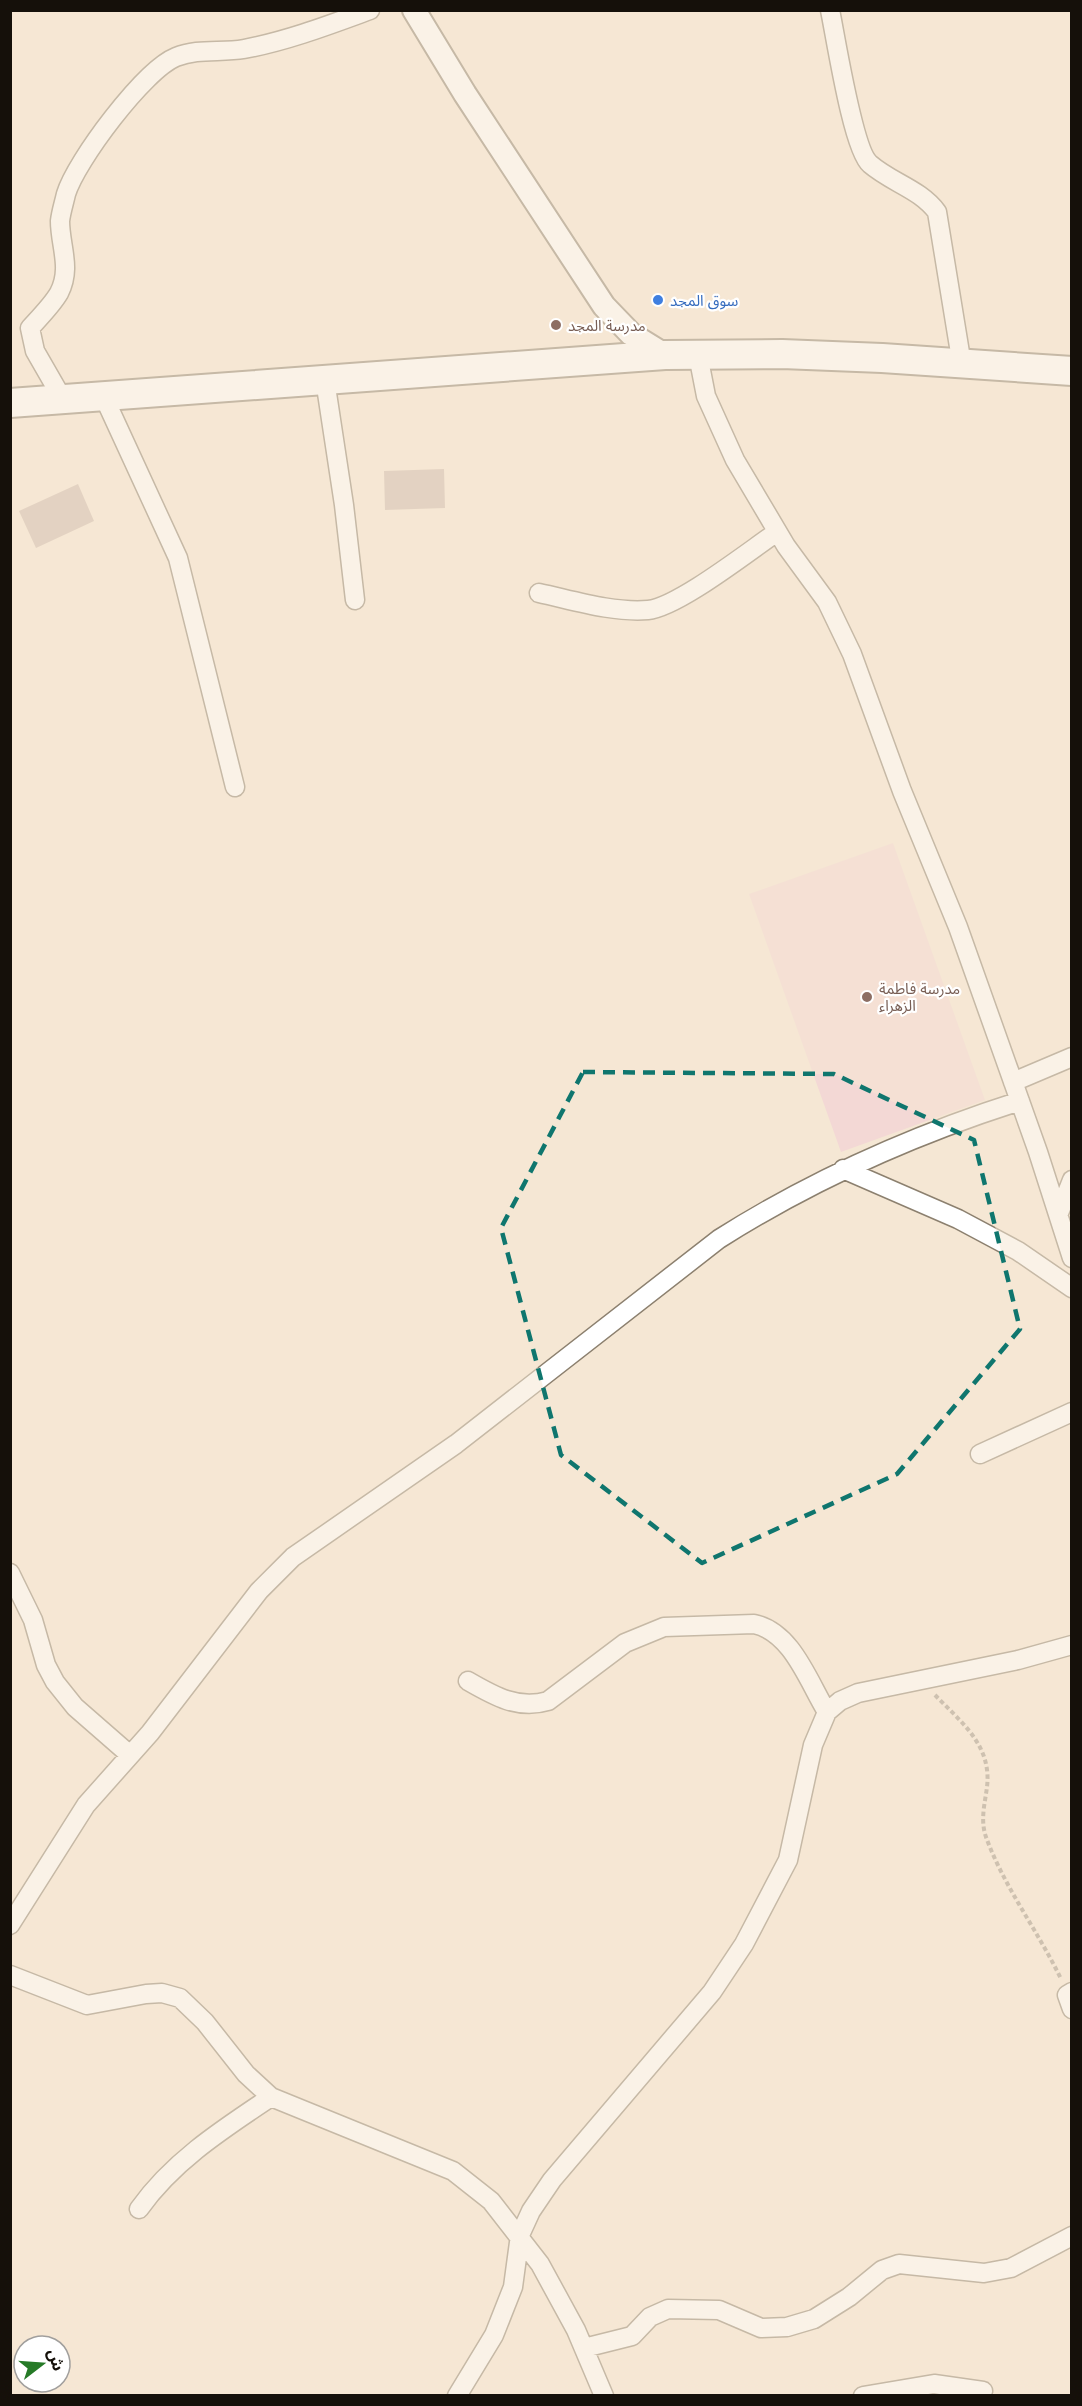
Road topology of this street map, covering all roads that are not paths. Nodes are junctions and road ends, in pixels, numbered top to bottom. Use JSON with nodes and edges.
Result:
{"nodes":[{"id":1,"x":370,"y":10,"type":"edge"},
{"id":2,"x":414,"y":10,"type":"edge"},
{"id":3,"x":830,"y":10,"type":"edge"},
{"id":4,"x":664,"y":355,"type":"junction"},
{"id":5,"x":698,"y":355,"type":"junction"},
{"id":6,"x":962,"y":365,"type":"junction"},
{"id":7,"x":1071,"y":372,"type":"edge"},
{"id":8,"x":326,"y":380,"type":"junction"},
{"id":9,"x":103,"y":395,"type":"junction"},
{"id":10,"x":62,"y":398,"type":"junction"},
{"id":11,"x":10,"y":403,"type":"edge"},
{"id":12,"x":777,"y":532,"type":"junction"},
{"id":13,"x":538,"y":593,"type":"dead end"},
{"id":14,"x":355,"y":600,"type":"dead end"},
{"id":15,"x":235,"y":787,"type":"dead end"},
{"id":16,"x":1071,"y":1057,"type":"edge"},
{"id":17,"x":1013,"y":1082,"type":"junction"},
{"id":18,"x":1020,"y":1101,"type":"junction"},
{"id":19,"x":843,"y":1169,"type":"junction"},
{"id":20,"x":1071,"y":1180,"type":"edge"},
{"id":21,"x":1059,"y":1213,"type":"junction"},
{"id":22,"x":1071,"y":1257,"type":"edge"},
{"id":23,"x":1071,"y":1288,"type":"edge"},
{"id":24,"x":1071,"y":1412,"type":"edge"},
{"id":25,"x":980,"y":1454,"type":"dead end"},
{"id":26,"x":10,"y":1573,"type":"edge"},
{"id":27,"x":1071,"y":1645,"type":"edge"},
{"id":28,"x":468,"y":1681,"type":"dead end"},
{"id":29,"x":827,"y":1712,"type":"junction"},
{"id":30,"x":130,"y":1755,"type":"junction"},
{"id":31,"x":10,"y":1925,"type":"edge"},
{"id":32,"x":10,"y":1975,"type":"edge"},
{"id":33,"x":271,"y":2097,"type":"junction"},
{"id":34,"x":139,"y":2209,"type":"dead end"},
{"id":35,"x":520,"y":2235,"type":"junction"},
{"id":36,"x":1071,"y":2235,"type":"edge"},
{"id":37,"x":584,"y":2348,"type":"junction"},
{"id":38,"x":983,"y":2391,"type":"dead end"},
{"id":39,"x":457,"y":2396,"type":"edge"},
{"id":40,"x":604,"y":2396,"type":"edge"},
{"id":41,"x":863,"y":2396,"type":"edge"}],
"edges":[{"from":1,"to":10,"type":"street"},
{"from":2,"to":4,"type":"street"},
{"from":3,"to":6,"type":"street"},
{"from":4,"to":5,"type":"main road"},
{"from":4,"to":8,"type":"main road"},
{"from":5,"to":6,"type":"main road"},
{"from":5,"to":12,"type":"street"},
{"from":6,"to":7,"type":"main road"},
{"from":8,"to":9,"type":"main road"},
{"from":8,"to":14,"type":"street"},
{"from":9,"to":10,"type":"main road"},
{"from":9,"to":15,"type":"street"},
{"from":10,"to":11,"type":"main road"},
{"from":12,"to":13,"type":"street"},
{"from":12,"to":17,"type":"street"},
{"from":16,"to":17,"type":"street"},
{"from":17,"to":18,"type":"street"},
{"from":18,"to":19,"type":"street"},
{"from":18,"to":21,"type":"street"},
{"from":19,"to":23,"type":"street"},
{"from":19,"to":30,"type":"street"},
{"from":20,"to":21,"type":"street"},
{"from":21,"to":22,"type":"street"},
{"from":24,"to":25,"type":"street"},
{"from":26,"to":30,"type":"street"},
{"from":27,"to":29,"type":"street"},
{"from":28,"to":29,"type":"street"},
{"from":29,"to":35,"type":"street"},
{"from":30,"to":31,"type":"street"},
{"from":32,"to":33,"type":"street"},
{"from":33,"to":34,"type":"street"},
{"from":33,"to":35,"type":"street"},
{"from":35,"to":37,"type":"street"},
{"from":35,"to":39,"type":"street"},
{"from":36,"to":37,"type":"street"},
{"from":37,"to":40,"type":"street"},
{"from":38,"to":41,"type":"street"}]}
